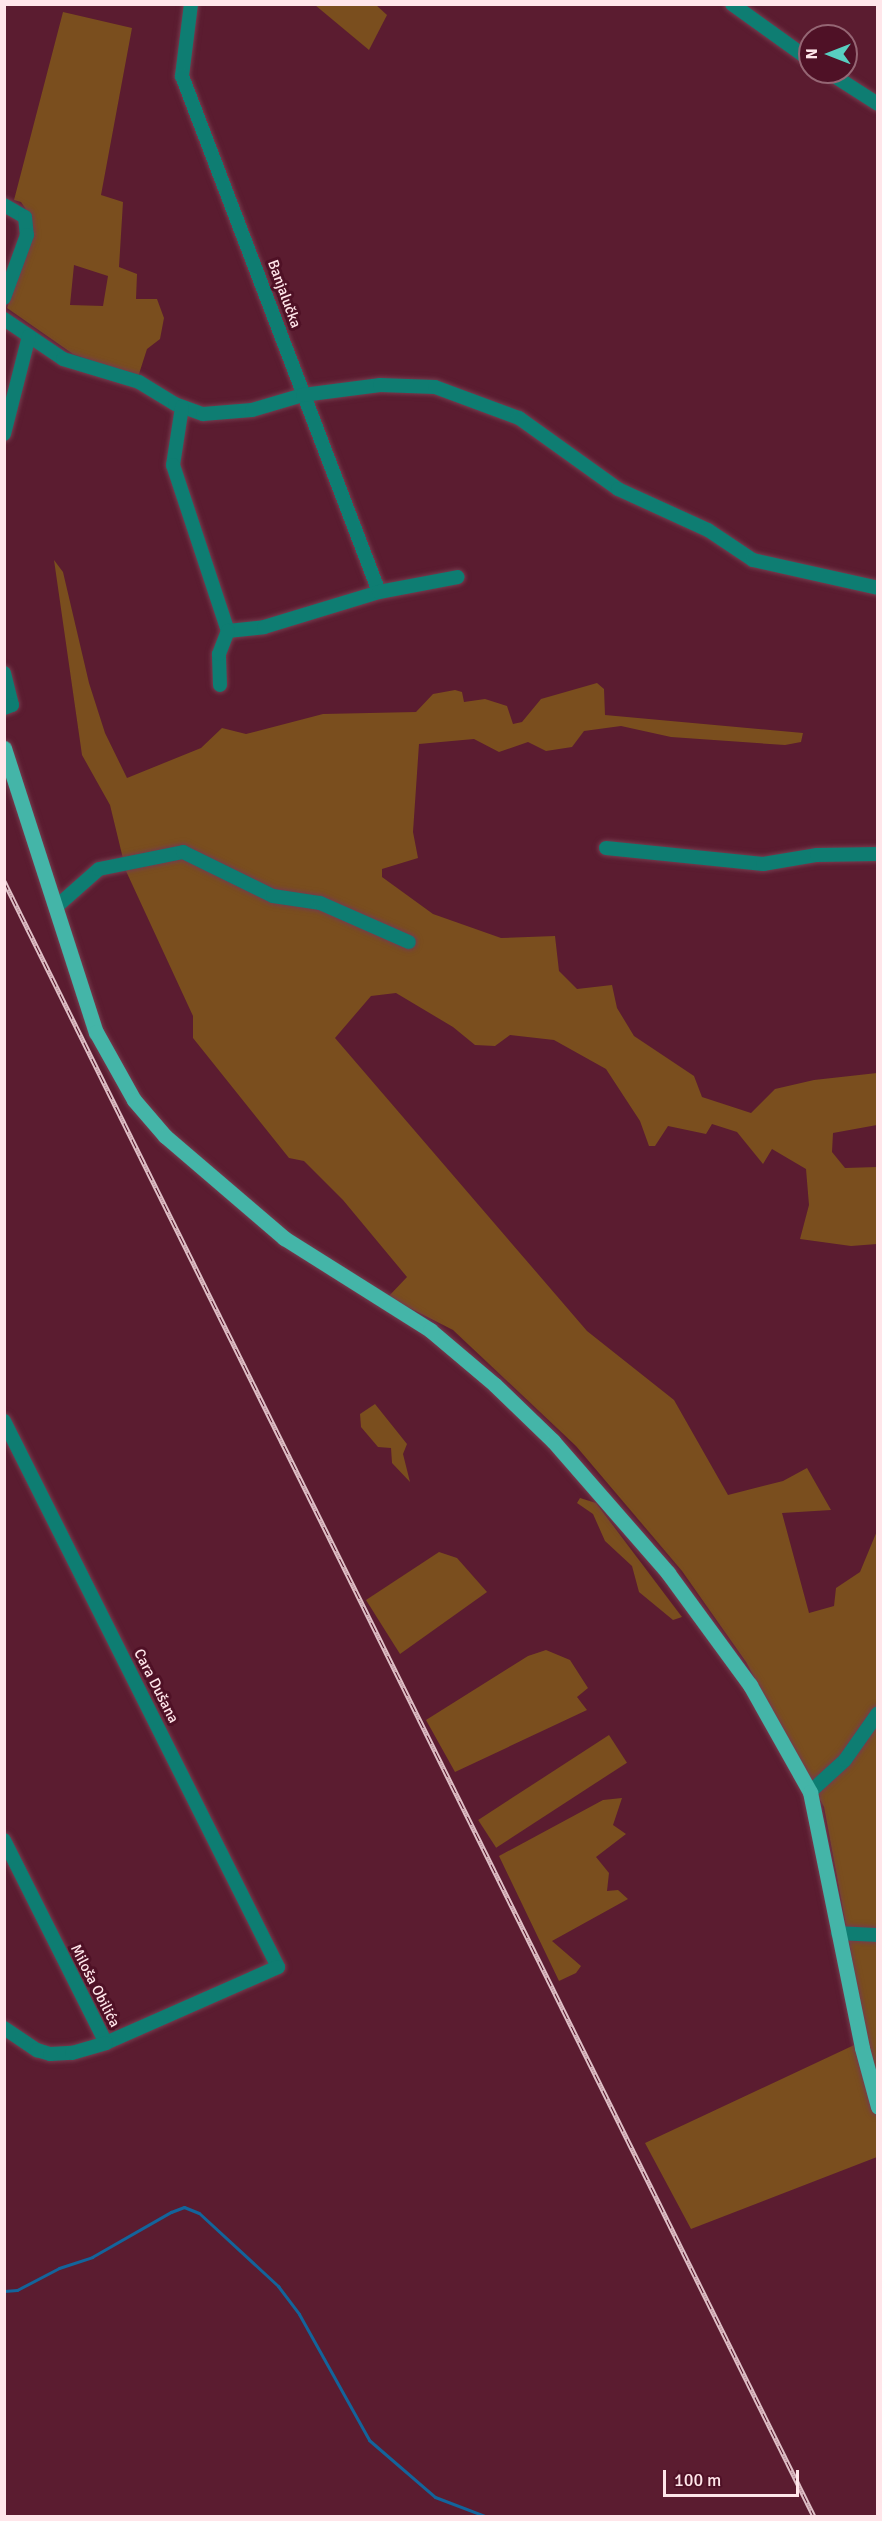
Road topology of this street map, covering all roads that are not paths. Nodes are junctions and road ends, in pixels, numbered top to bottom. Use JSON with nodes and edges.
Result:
{"nodes":[{"id":1,"x":191,"y":4,"type":"edge"},
{"id":2,"x":732,"y":4,"type":"edge"},
{"id":3,"x":798,"y":51,"type":"edge"},
{"id":4,"x":847,"y":84,"type":"edge"},
{"id":5,"x":878,"y":104,"type":"edge"},
{"id":6,"x":4,"y":205,"type":"edge"},
{"id":7,"x":4,"y":298,"type":"edge"},
{"id":8,"x":4,"y":319,"type":"edge"},
{"id":9,"x":29,"y":336,"type":"junction"},
{"id":10,"x":303,"y":395,"type":"junction"},
{"id":11,"x":182,"y":407,"type":"junction"},
{"id":12,"x":4,"y":434,"type":"edge"},
{"id":13,"x":458,"y":577,"type":"dead end"},
{"id":14,"x":878,"y":588,"type":"edge"},
{"id":15,"x":378,"y":592,"type":"junction"},
{"id":16,"x":228,"y":631,"type":"junction"},
{"id":17,"x":4,"y":673,"type":"edge"},
{"id":18,"x":220,"y":685,"type":"dead end"},
{"id":19,"x":4,"y":708,"type":"edge"},
{"id":20,"x":4,"y":748,"type":"edge"},
{"id":21,"x":606,"y":848,"type":"dead end"},
{"id":22,"x":878,"y":854,"type":"edge"},
{"id":23,"x":56,"y":907,"type":"junction"},
{"id":24,"x":409,"y":942,"type":"dead end"},
{"id":25,"x":4,"y":1420,"type":"edge"},
{"id":26,"x":878,"y":1713,"type":"edge"},
{"id":27,"x":810,"y":1792,"type":"junction"},
{"id":28,"x":4,"y":1840,"type":"edge"},
{"id":29,"x":838,"y":1933,"type":"junction"},
{"id":30,"x":878,"y":1935,"type":"edge"},
{"id":31,"x":278,"y":1967,"type":"joint"},
{"id":32,"x":4,"y":2028,"type":"edge"},
{"id":33,"x":106,"y":2043,"type":"junction"},
{"id":34,"x":878,"y":2107,"type":"edge"}],
"edges":[{"from":1,"to":10,"type":"street","name":"Banjalučka"},
{"from":2,"to":3,"type":"street"},
{"from":4,"to":5,"type":"street"},
{"from":6,"to":7,"type":"street"},
{"from":8,"to":9,"type":"street"},
{"from":9,"to":11,"type":"street"},
{"from":9,"to":12,"type":"street"},
{"from":10,"to":11,"type":"street"},
{"from":10,"to":14,"type":"street"},
{"from":10,"to":15,"type":"street","name":"Banjalučka"},
{"from":11,"to":16,"type":"street"},
{"from":13,"to":15,"type":"street"},
{"from":15,"to":16,"type":"street"},
{"from":16,"to":18,"type":"street"},
{"from":17,"to":19,"type":"street"},
{"from":20,"to":23,"type":"main road"},
{"from":21,"to":22,"type":"street"},
{"from":23,"to":24,"type":"street"},
{"from":23,"to":27,"type":"main road"},
{"from":25,"to":31,"type":"street","name":"Cara Dušana"},
{"from":26,"to":27,"type":"street"},
{"from":27,"to":29,"type":"main road"},
{"from":28,"to":33,"type":"street","name":"Miloša Obilića"},
{"from":29,"to":30,"type":"street"},
{"from":29,"to":34,"type":"main road"},
{"from":31,"to":33,"type":"street","name":"Miloša Obilića"},
{"from":32,"to":33,"type":"street"}]}
